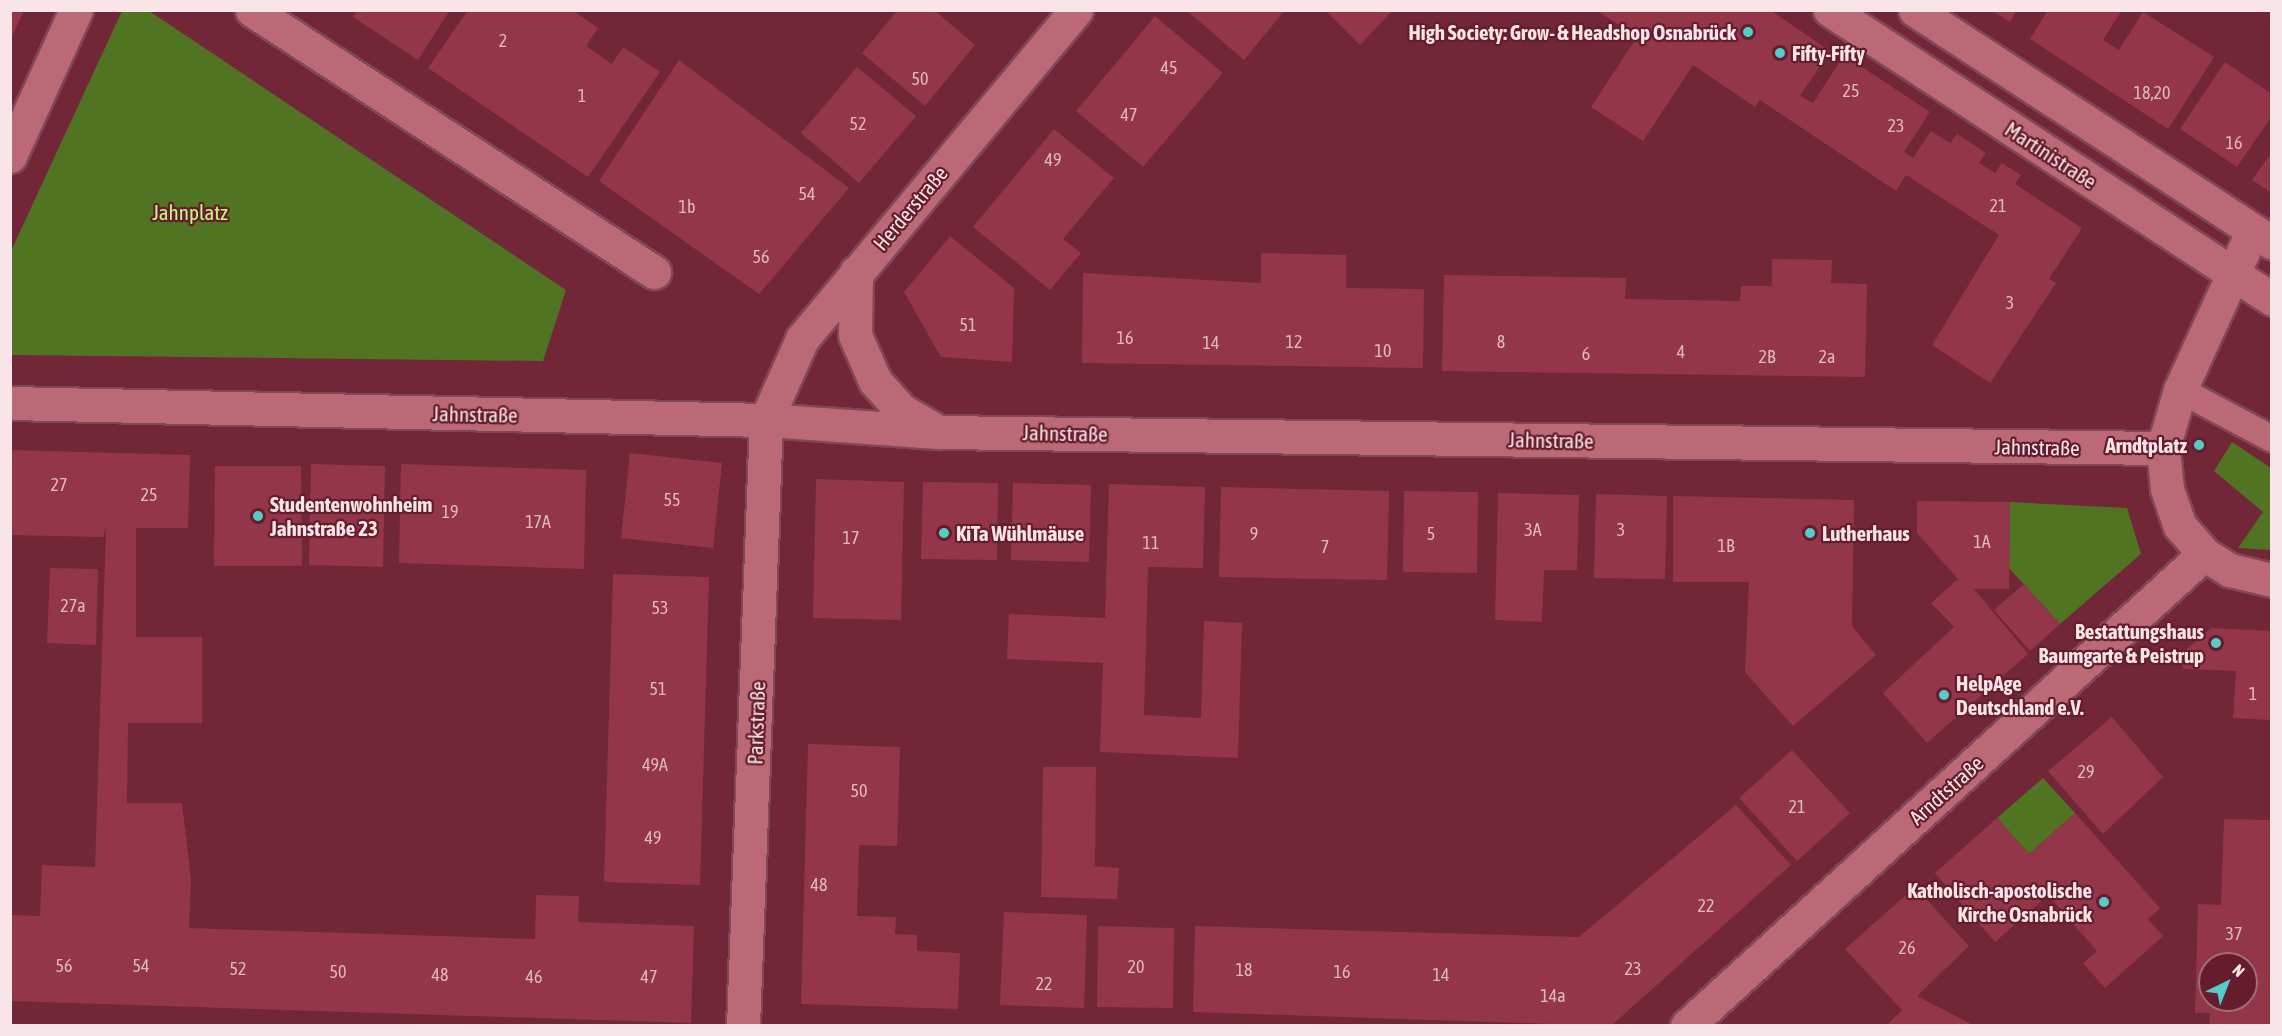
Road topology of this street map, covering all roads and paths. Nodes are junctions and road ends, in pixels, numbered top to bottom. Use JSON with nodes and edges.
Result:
{"nodes":[{"id":1,"x":76,"y":10,"type":"edge"},
{"id":2,"x":252,"y":10,"type":"edge"},
{"id":3,"x":1076,"y":10,"type":"edge"},
{"id":4,"x":1830,"y":10,"type":"edge"},
{"id":5,"x":1915,"y":10,"type":"edge"},
{"id":6,"x":10,"y":156,"type":"edge"},
{"id":7,"x":2262,"y":237,"type":"edge"},
{"id":8,"x":654,"y":272,"type":"dead end"},
{"id":9,"x":2230,"y":272,"type":"junction"},
{"id":10,"x":856,"y":273,"type":"junction"},
{"id":11,"x":2271,"y":299,"type":"edge"},
{"id":12,"x":2180,"y":390,"type":"junction"},
{"id":13,"x":10,"y":403,"type":"edge"},
{"id":14,"x":766,"y":420,"type":"junction"},
{"id":15,"x":939,"y":432,"type":"junction"},
{"id":16,"x":2271,"y":439,"type":"edge"},
{"id":17,"x":2163,"y":448,"type":"junction"},
{"id":18,"x":2204,"y":554,"type":"junction"},
{"id":19,"x":2271,"y":580,"type":"edge"},
{"id":20,"x":742,"y":1026,"type":"edge"},
{"id":21,"x":1687,"y":1026,"type":"edge"}],
"edges":[{"from":1,"to":6,"type":"street"},
{"from":2,"to":8,"type":"street"},
{"from":3,"to":10,"type":"street","name":"Herderstraße"},
{"from":4,"to":9,"type":"street","name":"Martinistraße"},
{"from":5,"to":7,"type":"street"},
{"from":7,"to":9,"type":"street"},
{"from":9,"to":11,"type":"street","name":"Martinistraße"},
{"from":9,"to":12,"type":"street"},
{"from":10,"to":14,"type":"street","name":"Herderstraße"},
{"from":10,"to":15,"type":"street","name":"Jahnstraße"},
{"from":12,"to":16,"type":"lane"},
{"from":12,"to":17,"type":"street"},
{"from":13,"to":14,"type":"street","name":"Jahnstraße"},
{"from":14,"to":15,"type":"street","name":"Jahnstraße"},
{"from":14,"to":20,"type":"street","name":"Parkstraße"},
{"from":15,"to":17,"type":"street","name":"Jahnstraße"},
{"from":17,"to":18,"type":"street"},
{"from":18,"to":19,"type":"street"},
{"from":18,"to":21,"type":"street","name":"Arndtstraße"}]}
